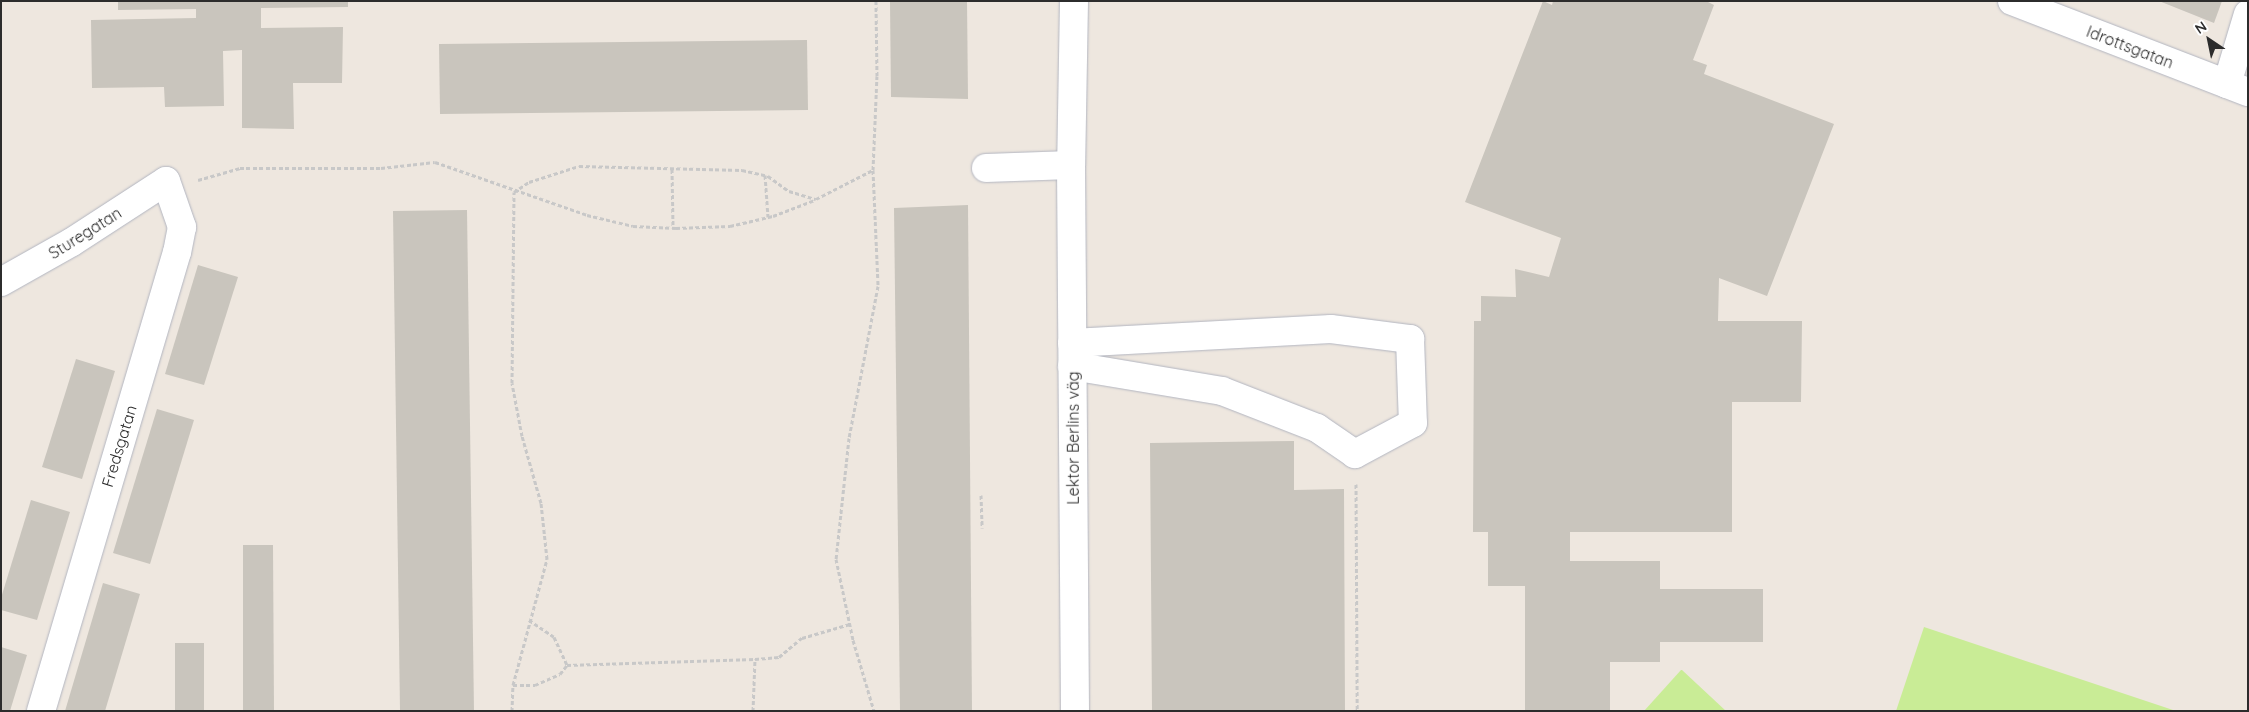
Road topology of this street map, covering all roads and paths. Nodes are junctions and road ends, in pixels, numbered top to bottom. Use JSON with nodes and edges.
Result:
{"nodes":[{"id":1,"x":876,"y":1,"type":"edge"},
{"id":2,"x":1074,"y":1,"type":"edge"},
{"id":3,"x":2012,"y":1,"type":"edge"},
{"id":4,"x":2248,"y":14,"type":"edge"},
{"id":5,"x":2237,"y":88,"type":"edge"},
{"id":6,"x":1071,"y":165,"type":"junction"},
{"id":7,"x":986,"y":168,"type":"dead end"},
{"id":8,"x":672,"y":170,"type":"junction"},
{"id":9,"x":873,"y":170,"type":"junction"},
{"id":10,"x":765,"y":175,"type":"junction"},
{"id":11,"x":167,"y":185,"type":"junction"},
{"id":12,"x":514,"y":192,"type":"junction"},
{"id":13,"x":816,"y":199,"type":"junction"},
{"id":14,"x":768,"y":218,"type":"junction"},
{"id":15,"x":673,"y":228,"type":"junction"},
{"id":16,"x":1,"y":282,"type":"edge"},
{"id":17,"x":1072,"y":354,"type":"junction"},
{"id":18,"x":1355,"y":454,"type":"junction"},
{"id":19,"x":981,"y":495,"type":"dead end"},
{"id":20,"x":982,"y":528,"type":"dead end"},
{"id":21,"x":529,"y":620,"type":"junction"},
{"id":22,"x":850,"y":624,"type":"junction"},
{"id":23,"x":755,"y":659,"type":"junction"},
{"id":24,"x":567,"y":665,"type":"junction"},
{"id":25,"x":513,"y":685,"type":"junction"},
{"id":26,"x":41,"y":711,"type":"edge"},
{"id":27,"x":512,"y":711,"type":"edge"},
{"id":28,"x":754,"y":711,"type":"edge"},
{"id":29,"x":874,"y":711,"type":"edge"},
{"id":30,"x":1074,"y":711,"type":"edge"},
{"id":31,"x":1357,"y":711,"type":"edge"}],
"edges":[{"from":1,"to":9,"type":"path"},
{"from":2,"to":6,"type":"street","name":"Lektor Berlins väg"},
{"from":3,"to":5,"type":"street","name":"Idrottsgatan"},
{"from":4,"to":5,"type":"street"},
{"from":6,"to":7,"type":"street"},
{"from":6,"to":17,"type":"street","name":"Lektor Berlins väg"},
{"from":8,"to":10,"type":"path"},
{"from":8,"to":12,"type":"path"},
{"from":8,"to":15,"type":"path"},
{"from":9,"to":13,"type":"path"},
{"from":9,"to":22,"type":"path"},
{"from":10,"to":13,"type":"path"},
{"from":10,"to":14,"type":"path"},
{"from":11,"to":12,"type":"path"},
{"from":11,"to":16,"type":"street","name":"Sturegatan"},
{"from":11,"to":26,"type":"street","name":"Fredsgatan"},
{"from":12,"to":15,"type":"path"},
{"from":12,"to":21,"type":"path"},
{"from":13,"to":14,"type":"path"},
{"from":14,"to":15,"type":"path"},
{"from":17,"to":18,"type":"street"},
{"from":17,"to":18,"type":"street"},
{"from":17,"to":30,"type":"street","name":"Lektor Berlins väg"},
{"from":18,"to":31,"type":"path"},
{"from":19,"to":20,"type":"path"},
{"from":21,"to":24,"type":"path"},
{"from":21,"to":25,"type":"path"},
{"from":22,"to":23,"type":"path"},
{"from":22,"to":29,"type":"path"},
{"from":23,"to":24,"type":"path"},
{"from":23,"to":28,"type":"path"},
{"from":24,"to":25,"type":"path"},
{"from":25,"to":27,"type":"path"}]}
